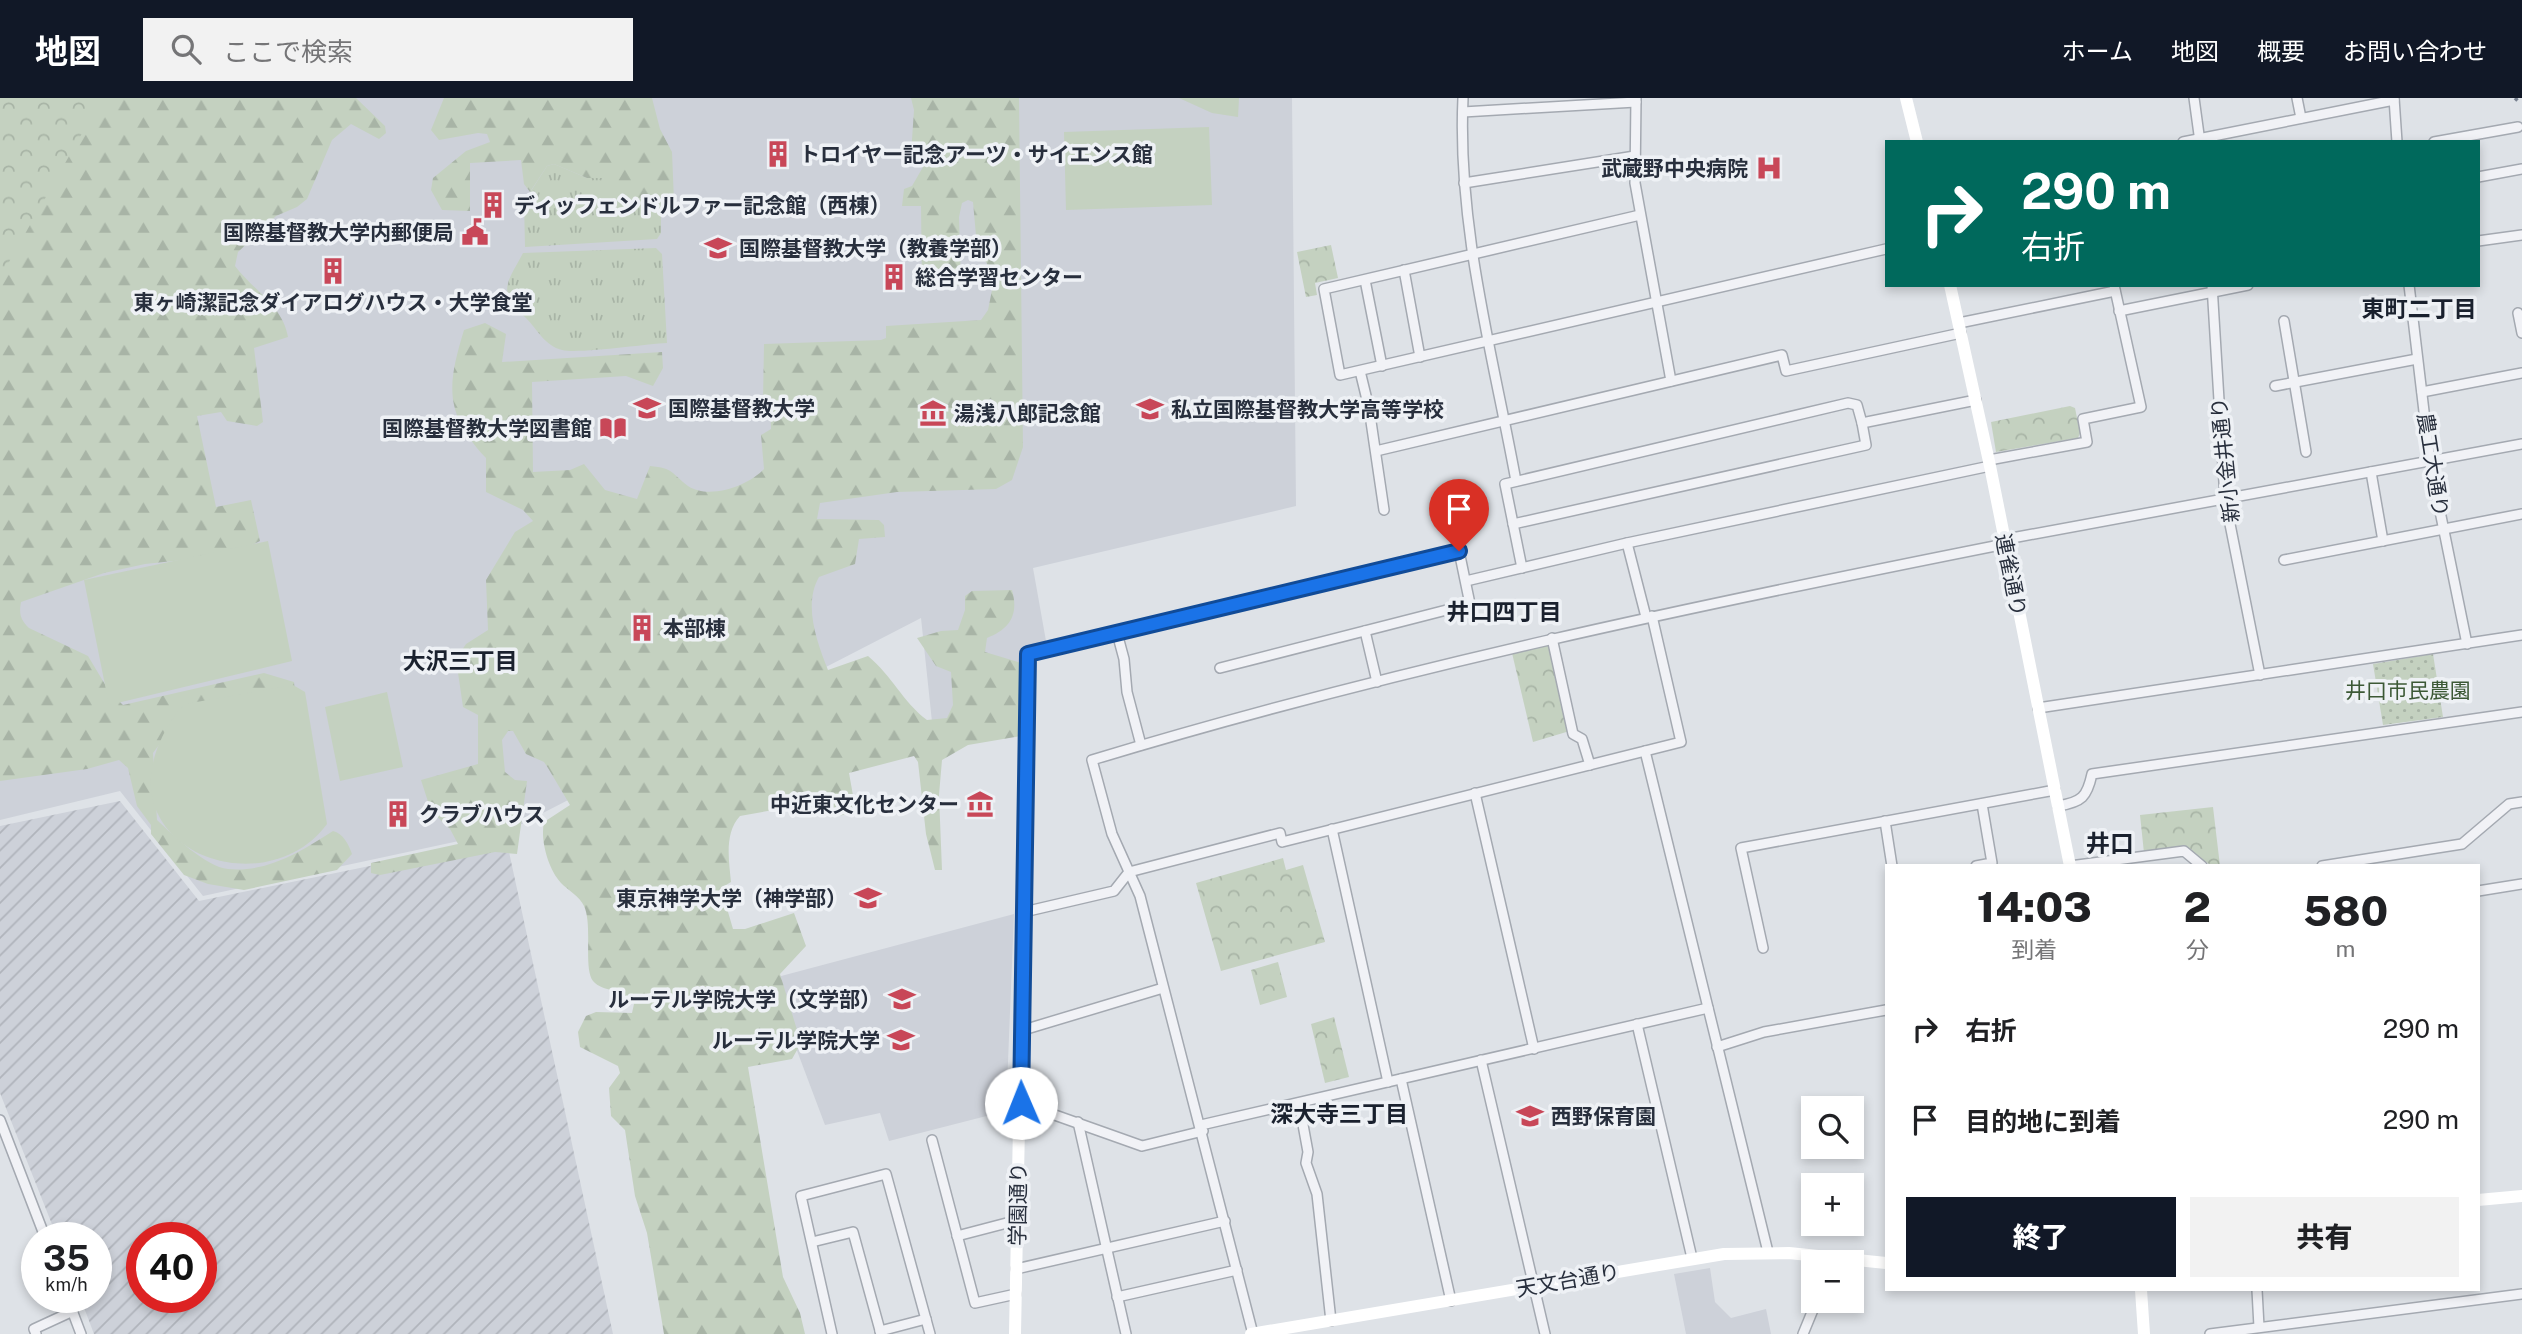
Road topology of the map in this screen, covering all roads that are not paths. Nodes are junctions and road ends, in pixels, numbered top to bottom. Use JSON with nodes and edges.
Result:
{"nodes":[{"id":1,"x":1463,"y":98,"type":"edge"},
{"id":2,"x":1906,"y":98,"type":"edge"},
{"id":3,"x":2194,"y":98,"type":"edge"},
{"id":4,"x":2297,"y":98,"type":"edge"},
{"id":5,"x":2394,"y":99,"type":"edge"},
{"id":6,"x":1636,"y":100,"type":"edge"},
{"id":7,"x":1462,"y":112,"type":"junction"},
{"id":8,"x":2301,"y":118,"type":"junction"},
{"id":9,"x":2518,"y":127,"type":"dead end"},
{"id":10,"x":1916,"y":140,"type":"edge"},
{"id":11,"x":2199,"y":140,"type":"edge"},
{"id":12,"x":2397,"y":140,"type":"edge"},
{"id":13,"x":2445,"y":140,"type":"edge"},
{"id":14,"x":1634,"y":156,"type":"junction"},
{"id":15,"x":2522,"y":169,"type":"edge"},
{"id":16,"x":2480,"y":177,"type":"edge"},
{"id":17,"x":1464,"y":183,"type":"junction"},
{"id":18,"x":1640,"y":215,"type":"junction"},
{"id":19,"x":2522,"y":235,"type":"edge"},
{"id":20,"x":2480,"y":241,"type":"edge"},
{"id":21,"x":1885,"y":249,"type":"edge"},
{"id":22,"x":1473,"y":254,"type":"junction"},
{"id":23,"x":1404,"y":270,"type":"junction"},
{"id":24,"x":1365,"y":280,"type":"junction"},
{"id":25,"x":1950,"y":287,"type":"edge"},
{"id":26,"x":2230,"y":287,"type":"edge"},
{"id":27,"x":2409,"y":287,"type":"edge"},
{"id":28,"x":2114,"y":288,"type":"edge"},
{"id":29,"x":2212,"y":289,"type":"edge"},
{"id":30,"x":1656,"y":302,"type":"junction"},
{"id":31,"x":2119,"y":311,"type":"junction"},
{"id":32,"x":2518,"y":313,"type":"dead end"},
{"id":33,"x":2284,"y":321,"type":"dead end"},
{"id":34,"x":1960,"y":328,"type":"junction"},
{"id":35,"x":2522,"y":333,"type":"edge"},
{"id":36,"x":1490,"y":341,"type":"junction"},
{"id":37,"x":1420,"y":357,"type":"junction"},
{"id":38,"x":2417,"y":359,"type":"junction"},
{"id":39,"x":1382,"y":366,"type":"junction"},
{"id":40,"x":1360,"y":371,"type":"junction"},
{"id":41,"x":2522,"y":373,"type":"edge"},
{"id":42,"x":1671,"y":381,"type":"junction"},
{"id":43,"x":2294,"y":383,"type":"junction"},
{"id":44,"x":2275,"y":386,"type":"dead end"},
{"id":45,"x":2421,"y":392,"type":"junction"},
{"id":46,"x":1976,"y":400,"type":"junction"},
{"id":47,"x":1505,"y":420,"type":"junction"},
{"id":48,"x":1862,"y":423,"type":"junction"},
{"id":49,"x":2522,"y":444,"type":"edge"},
{"id":50,"x":1376,"y":451,"type":"junction"},
{"id":51,"x":2306,"y":452,"type":"dead end"},
{"id":52,"x":2430,"y":461,"type":"junction"},
{"id":53,"x":1990,"y":463,"type":"junction"},
{"id":54,"x":2371,"y":472,"type":"junction"},
{"id":55,"x":1516,"y":481,"type":"junction"},
{"id":56,"x":2225,"y":499,"type":"junction"},
{"id":57,"x":1384,"y":510,"type":"dead end"},
{"id":58,"x":2522,"y":514,"type":"edge"},
{"id":59,"x":1513,"y":524,"type":"junction"},
{"id":60,"x":2444,"y":529,"type":"junction"},
{"id":61,"x":2383,"y":541,"type":"junction"},
{"id":62,"x":1628,"y":543,"type":"junction"},
{"id":63,"x":2005,"y":544,"type":"junction"},
{"id":64,"x":2284,"y":560,"type":"dead end"},
{"id":65,"x":1522,"y":568,"type":"junction"},
{"id":66,"x":1466,"y":581,"type":"junction"},
{"id":67,"x":1649,"y":616,"type":"junction"},
{"id":68,"x":1365,"y":631,"type":"junction"},
{"id":69,"x":1117,"y":633,"type":"junction"},
{"id":70,"x":2522,"y":635,"type":"edge"},
{"id":71,"x":1552,"y":638,"type":"junction"},
{"id":72,"x":2468,"y":644,"type":"junction"},
{"id":73,"x":1028,"y":654,"type":"joint"},
{"id":74,"x":1220,"y":668,"type":"dead end"},
{"id":75,"x":2260,"y":675,"type":"junction"},
{"id":76,"x":1377,"y":682,"type":"junction"},
{"id":77,"x":2038,"y":708,"type":"junction"},
{"id":78,"x":2522,"y":712,"type":"edge"},
{"id":79,"x":1141,"y":745,"type":"junction"},
{"id":80,"x":1645,"y":751,"type":"junction"},
{"id":81,"x":1590,"y":765,"type":"junction"},
{"id":82,"x":2054,"y":790,"type":"junction"},
{"id":83,"x":1475,"y":793,"type":"junction"},
{"id":84,"x":2522,"y":802,"type":"edge"},
{"id":85,"x":1982,"y":804,"type":"junction"},
{"id":86,"x":2058,"y":806,"type":"junction"},
{"id":87,"x":1885,"y":821,"type":"junction"},
{"id":88,"x":1332,"y":829,"type":"junction"},
{"id":89,"x":1892,"y":864,"type":"edge"},
{"id":90,"x":1987,"y":864,"type":"edge"},
{"id":91,"x":2070,"y":864,"type":"edge"},
{"id":92,"x":2085,"y":864,"type":"edge"},
{"id":93,"x":2200,"y":864,"type":"edge"},
{"id":94,"x":2335,"y":864,"type":"edge"},
{"id":95,"x":1129,"y":872,"type":"junction"},
{"id":96,"x":2522,"y":884,"type":"edge"},
{"id":97,"x":2480,"y":891,"type":"edge"},
{"id":98,"x":1024,"y":912,"type":"junction"},
{"id":99,"x":1763,"y":948,"type":"dead end"},
{"id":100,"x":1163,"y":988,"type":"junction"},
{"id":101,"x":1708,"y":1008,"type":"junction"},
{"id":102,"x":1885,"y":1010,"type":"edge"},
{"id":103,"x":1637,"y":1024,"type":"junction"},
{"id":104,"x":1020,"y":1031,"type":"junction"},
{"id":105,"x":1717,"y":1046,"type":"junction"},
{"id":106,"x":1534,"y":1049,"type":"junction"},
{"id":107,"x":1481,"y":1060,"type":"junction"},
{"id":108,"x":1401,"y":1079,"type":"junction"},
{"id":109,"x":1388,"y":1082,"type":"junction"},
{"id":110,"x":1299,"y":1102,"type":"junction"},
{"id":111,"x":1021,"y":1103,"type":"junction"},
{"id":112,"x":0,"y":1120,"type":"edge"},
{"id":113,"x":1078,"y":1122,"type":"junction"},
{"id":114,"x":1202,"y":1128,"type":"junction"},
{"id":115,"x":932,"y":1140,"type":"dead end"},
{"id":116,"x":2522,"y":1196,"type":"edge"},
{"id":117,"x":2480,"y":1200,"type":"edge"},
{"id":118,"x":1018,"y":1220,"type":"junction"},
{"id":119,"x":1225,"y":1221,"type":"junction"},
{"id":120,"x":39,"y":1222,"type":"edge"},
{"id":121,"x":957,"y":1236,"type":"junction"},
{"id":122,"x":812,"y":1242,"type":"junction"},
{"id":123,"x":1106,"y":1248,"type":"junction"},
{"id":124,"x":1768,"y":1252,"type":"junction"},
{"id":125,"x":1801,"y":1255,"type":"edge"},
{"id":126,"x":1692,"y":1258,"type":"junction"},
{"id":127,"x":1864,"y":1261,"type":"edge"},
{"id":128,"x":1885,"y":1263,"type":"edge"},
{"id":129,"x":1016,"y":1269,"type":"junction"},
{"id":130,"x":1237,"y":1270,"type":"junction"},
{"id":131,"x":1535,"y":1285,"type":"junction"},
{"id":132,"x":2141,"y":1291,"type":"edge"},
{"id":133,"x":2257,"y":1291,"type":"edge"},
{"id":134,"x":1016,"y":1294,"type":"junction"},
{"id":135,"x":2522,"y":1294,"type":"edge"},
{"id":136,"x":1118,"y":1297,"type":"junction"},
{"id":137,"x":1451,"y":1301,"type":"junction"},
{"id":138,"x":69,"y":1313,"type":"edge"},
{"id":139,"x":74,"y":1313,"type":"edge"},
{"id":140,"x":1812,"y":1313,"type":"edge"},
{"id":141,"x":926,"y":1319,"type":"junction"},
{"id":142,"x":1331,"y":1321,"type":"junction"},
{"id":143,"x":2259,"y":1327,"type":"junction"},
{"id":144,"x":880,"y":1332,"type":"edge"},
{"id":145,"x":36,"y":1334,"type":"edge"},
{"id":146,"x":81,"y":1334,"type":"edge"},
{"id":147,"x":832,"y":1334,"type":"edge"},
{"id":148,"x":930,"y":1334,"type":"edge"},
{"id":149,"x":1015,"y":1334,"type":"edge"},
{"id":150,"x":1126,"y":1334,"type":"edge"},
{"id":151,"x":1252,"y":1334,"type":"edge"},
{"id":152,"x":1545,"y":1334,"type":"edge"},
{"id":153,"x":1803,"y":1334,"type":"edge"},
{"id":154,"x":2144,"y":1334,"type":"edge"},
{"id":155,"x":2210,"y":1334,"type":"edge"}],
"edges":[{"from":1,"to":7,"type":"street"},
{"from":2,"to":10,"type":"main road"},
{"from":3,"to":11,"type":"street"},
{"from":4,"to":8,"type":"street"},
{"from":5,"to":8,"type":"street"},
{"from":5,"to":12,"type":"street"},
{"from":6,"to":7,"type":"street"},
{"from":6,"to":14,"type":"street"},
{"from":7,"to":17,"type":"street"},
{"from":8,"to":11,"type":"street"},
{"from":9,"to":13,"type":"street"},
{"from":14,"to":17,"type":"street"},
{"from":14,"to":18,"type":"street"},
{"from":15,"to":16,"type":"street"},
{"from":17,"to":22,"type":"street"},
{"from":18,"to":22,"type":"street"},
{"from":18,"to":30,"type":"street"},
{"from":19,"to":20,"type":"street"},
{"from":21,"to":30,"type":"street"},
{"from":22,"to":23,"type":"street"},
{"from":22,"to":36,"type":"street"},
{"from":23,"to":24,"type":"street"},
{"from":23,"to":37,"type":"street"},
{"from":24,"to":39,"type":"street"},
{"from":24,"to":40,"type":"street"},
{"from":25,"to":34,"type":"main road","name":"連雀通り"},
{"from":26,"to":29,"type":"street"},
{"from":27,"to":38,"type":"street","name":"農工大通り"},
{"from":28,"to":31,"type":"street"},
{"from":28,"to":34,"type":"street"},
{"from":29,"to":31,"type":"street"},
{"from":29,"to":56,"type":"street","name":"新小金井通り"},
{"from":30,"to":36,"type":"street"},
{"from":30,"to":42,"type":"street"},
{"from":31,"to":53,"type":"street"},
{"from":32,"to":35,"type":"street"},
{"from":33,"to":43,"type":"street"},
{"from":34,"to":42,"type":"street"},
{"from":34,"to":46,"type":"main road","name":"連雀通り"},
{"from":36,"to":37,"type":"street"},
{"from":36,"to":47,"type":"street"},
{"from":37,"to":39,"type":"street"},
{"from":38,"to":43,"type":"street"},
{"from":38,"to":45,"type":"street","name":"農工大通り"},
{"from":39,"to":40,"type":"street"},
{"from":40,"to":50,"type":"street"},
{"from":41,"to":45,"type":"street"},
{"from":42,"to":47,"type":"street"},
{"from":43,"to":44,"type":"street"},
{"from":43,"to":51,"type":"street"},
{"from":45,"to":52,"type":"street","name":"農工大通り"},
{"from":46,"to":48,"type":"street"},
{"from":46,"to":53,"type":"main road","name":"連雀通り"},
{"from":47,"to":50,"type":"street"},
{"from":47,"to":55,"type":"street"},
{"from":48,"to":55,"type":"street"},
{"from":48,"to":59,"type":"street"},
{"from":49,"to":52,"type":"street"},
{"from":50,"to":57,"type":"street"},
{"from":52,"to":54,"type":"street"},
{"from":52,"to":60,"type":"street","name":"農工大通り"},
{"from":53,"to":62,"type":"street"},
{"from":53,"to":63,"type":"main road","name":"連雀通り"},
{"from":54,"to":56,"type":"street"},
{"from":54,"to":61,"type":"street"},
{"from":55,"to":59,"type":"street"},
{"from":56,"to":63,"type":"street"},
{"from":56,"to":75,"type":"street","name":"新小金井通り"},
{"from":58,"to":60,"type":"street"},
{"from":59,"to":65,"type":"street"},
{"from":60,"to":61,"type":"street"},
{"from":60,"to":72,"type":"street","name":"農工大通り"},
{"from":61,"to":64,"type":"street"},
{"from":62,"to":65,"type":"street"},
{"from":62,"to":67,"type":"street"},
{"from":63,"to":67,"type":"street"},
{"from":63,"to":77,"type":"main road","name":"連雀通り"},
{"from":65,"to":66,"type":"street"},
{"from":66,"to":68,"type":"street"},
{"from":66,"to":69,"type":"street"},
{"from":67,"to":71,"type":"street"},
{"from":67,"to":80,"type":"street"},
{"from":68,"to":74,"type":"street"},
{"from":68,"to":76,"type":"street"},
{"from":69,"to":73,"type":"street"},
{"from":69,"to":79,"type":"street"},
{"from":70,"to":72,"type":"street"},
{"from":71,"to":76,"type":"street"},
{"from":71,"to":81,"type":"street"},
{"from":72,"to":75,"type":"street"},
{"from":73,"to":98,"type":"main road","name":"学園通り"},
{"from":75,"to":77,"type":"street"},
{"from":76,"to":79,"type":"street"},
{"from":77,"to":82,"type":"main road","name":"連雀通り"},
{"from":78,"to":86,"type":"street"},
{"from":79,"to":95,"type":"street"},
{"from":80,"to":81,"type":"street"},
{"from":80,"to":101,"type":"street"},
{"from":81,"to":83,"type":"street"},
{"from":82,"to":85,"type":"street"},
{"from":82,"to":86,"type":"main road","name":"連雀通り"},
{"from":83,"to":88,"type":"street"},
{"from":83,"to":106,"type":"street"},
{"from":84,"to":94,"type":"street"},
{"from":85,"to":87,"type":"street"},
{"from":85,"to":90,"type":"street"},
{"from":86,"to":91,"type":"main road","name":"連雀通り"},
{"from":87,"to":89,"type":"street"},
{"from":87,"to":99,"type":"street"},
{"from":88,"to":95,"type":"street"},
{"from":88,"to":109,"type":"street"},
{"from":92,"to":93,"type":"street"},
{"from":95,"to":98,"type":"street"},
{"from":95,"to":100,"type":"street"},
{"from":96,"to":97,"type":"street"},
{"from":98,"to":104,"type":"main road","name":"学園通り"},
{"from":100,"to":104,"type":"street"},
{"from":100,"to":114,"type":"street"},
{"from":101,"to":103,"type":"street"},
{"from":101,"to":105,"type":"street"},
{"from":102,"to":105,"type":"street"},
{"from":103,"to":106,"type":"street"},
{"from":103,"to":126,"type":"street"},
{"from":104,"to":111,"type":"main road","name":"学園通り"},
{"from":105,"to":124,"type":"street"},
{"from":106,"to":107,"type":"street"},
{"from":107,"to":108,"type":"street"},
{"from":107,"to":131,"type":"street"},
{"from":108,"to":109,"type":"street"},
{"from":108,"to":137,"type":"street"},
{"from":109,"to":110,"type":"street"},
{"from":110,"to":114,"type":"street"},
{"from":110,"to":142,"type":"street"},
{"from":111,"to":113,"type":"street"},
{"from":111,"to":118,"type":"main road","name":"学園通り"},
{"from":112,"to":120,"type":"street"},
{"from":113,"to":114,"type":"street"},
{"from":113,"to":123,"type":"street"},
{"from":114,"to":119,"type":"street"},
{"from":115,"to":121,"type":"street"},
{"from":116,"to":117,"type":"main road"},
{"from":118,"to":121,"type":"street"},
{"from":118,"to":129,"type":"main road","name":"学園通り"},
{"from":119,"to":123,"type":"street"},
{"from":119,"to":130,"type":"street"},
{"from":121,"to":134,"type":"street"},
{"from":122,"to":141,"type":"street"},
{"from":122,"to":144,"type":"street"},
{"from":122,"to":147,"type":"street"},
{"from":123,"to":129,"type":"street"},
{"from":123,"to":136,"type":"street"},
{"from":124,"to":125,"type":"main road","name":"天文台通り"},
{"from":124,"to":126,"type":"main road","name":"天文台通り"},
{"from":126,"to":131,"type":"main road","name":"天文台通り"},
{"from":127,"to":128,"type":"main road","name":"天文台通り"},
{"from":129,"to":134,"type":"main road","name":"学園通り"},
{"from":130,"to":136,"type":"street"},
{"from":130,"to":151,"type":"street"},
{"from":131,"to":137,"type":"main road","name":"天文台通り"},
{"from":131,"to":152,"type":"street"},
{"from":132,"to":154,"type":"main road"},
{"from":133,"to":143,"type":"street"},
{"from":134,"to":149,"type":"main road","name":"学園通り"},
{"from":135,"to":143,"type":"street"},
{"from":136,"to":150,"type":"street"},
{"from":137,"to":142,"type":"main road","name":"天文台通り"},
{"from":138,"to":145,"type":"street"},
{"from":139,"to":146,"type":"street"},
{"from":140,"to":153,"type":"street"},
{"from":141,"to":144,"type":"street"},
{"from":141,"to":148,"type":"street"},
{"from":142,"to":151,"type":"main road","name":"天文台通り"},
{"from":143,"to":155,"type":"street"}]}
